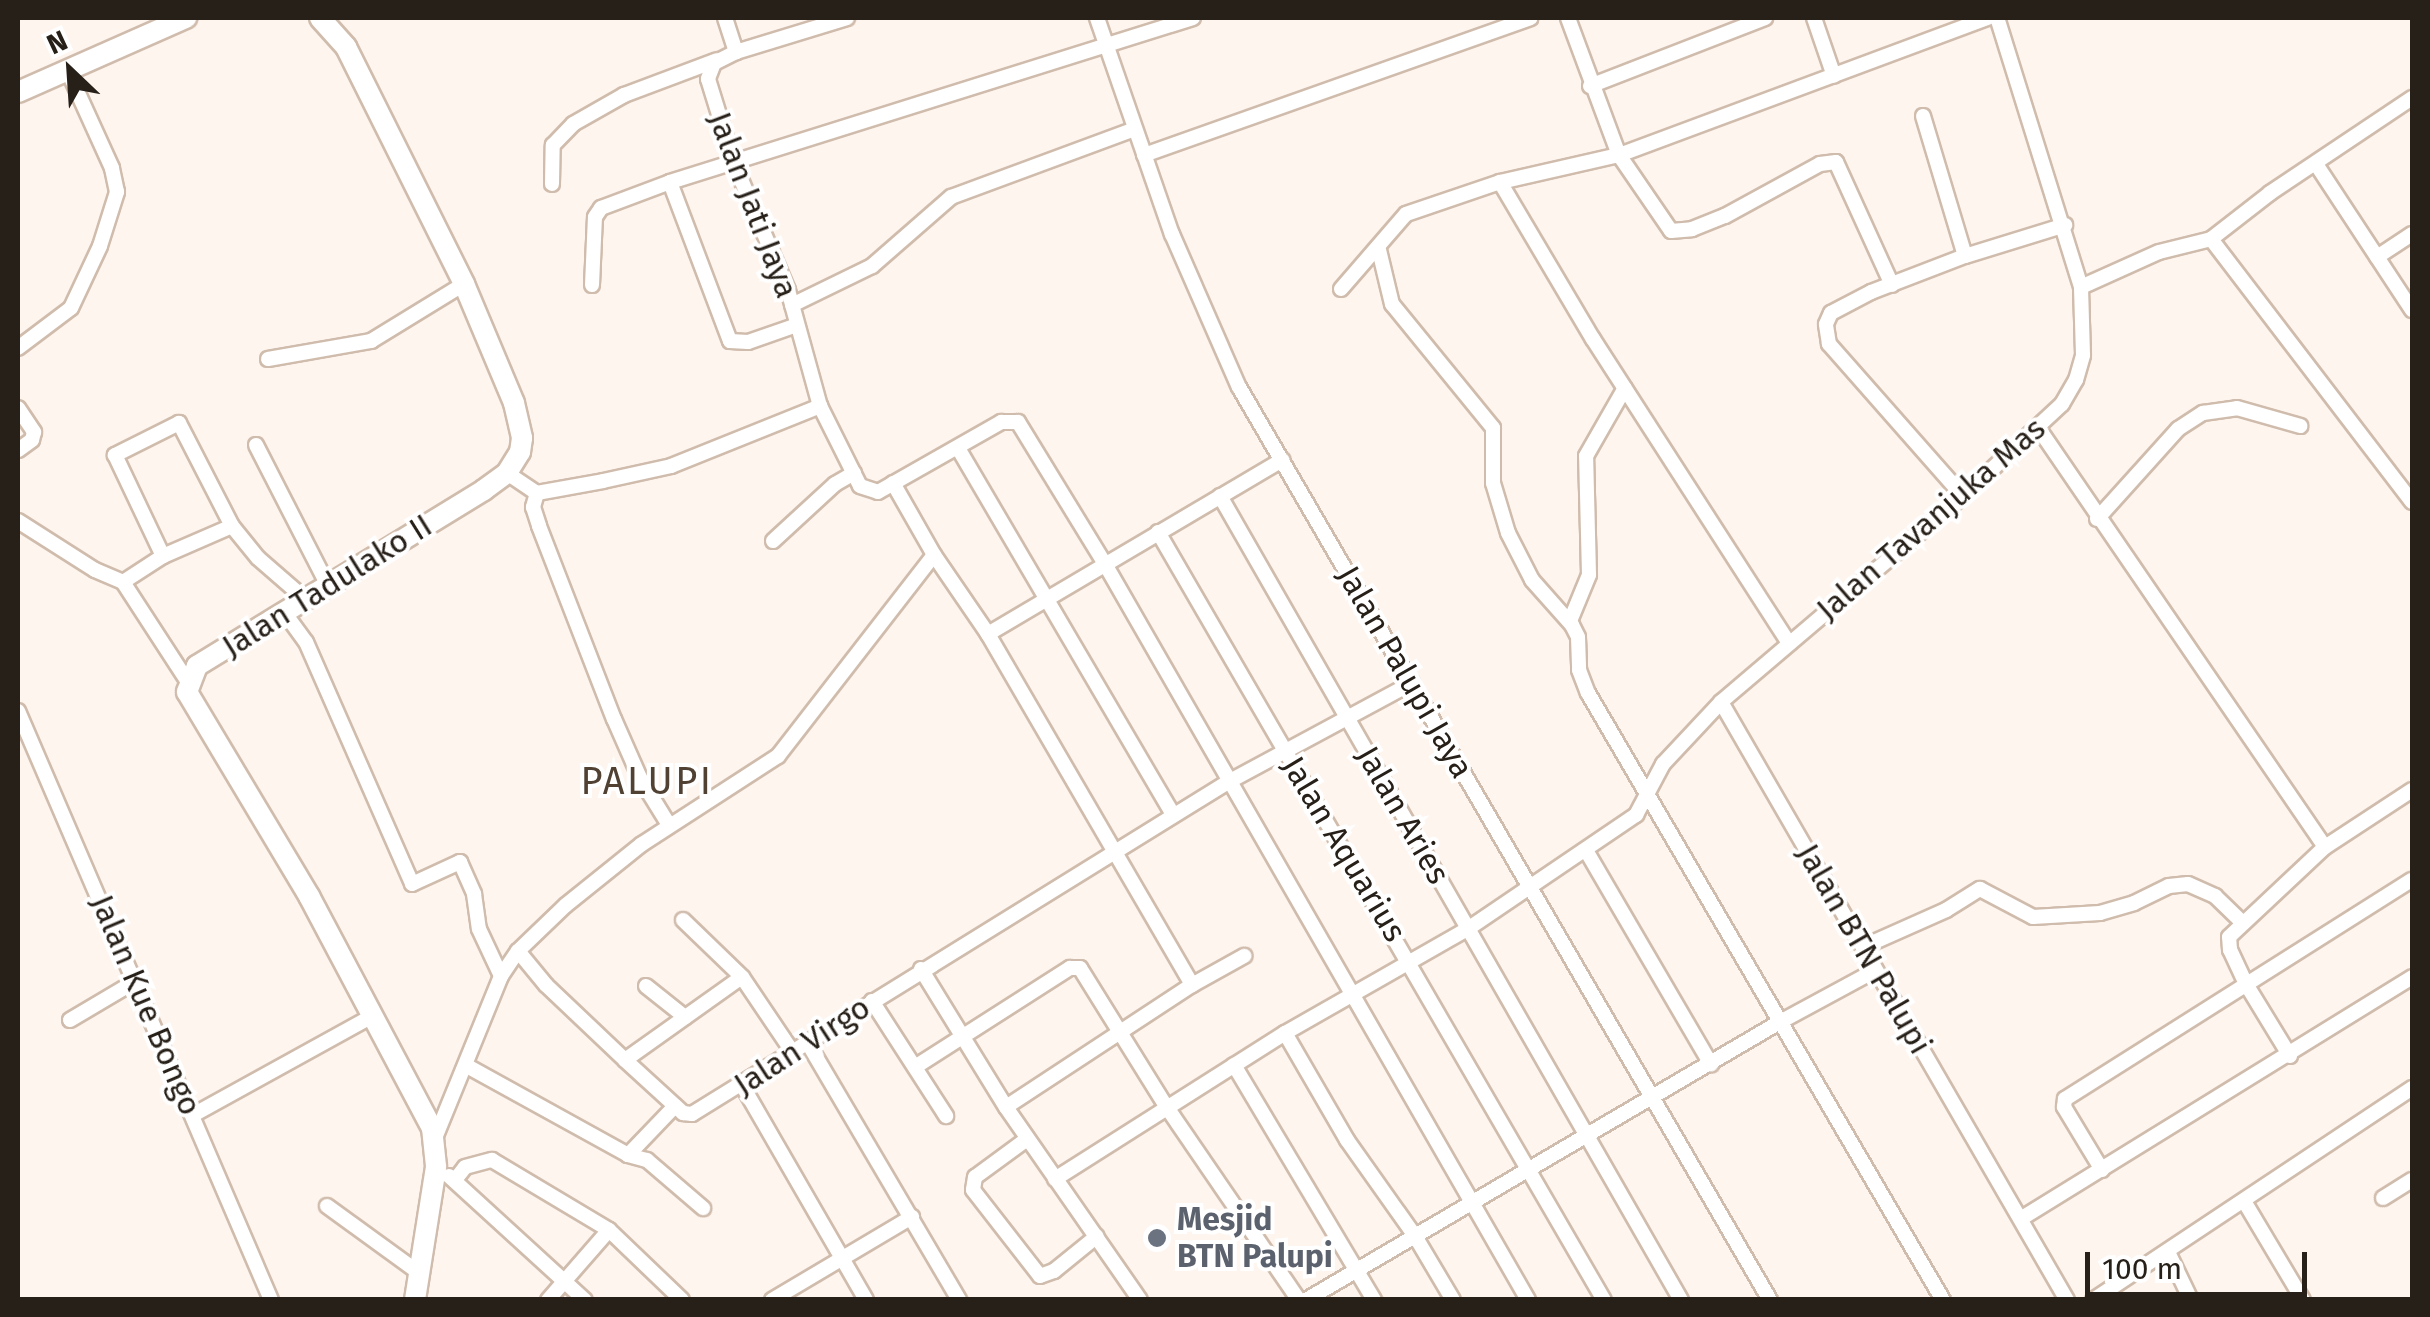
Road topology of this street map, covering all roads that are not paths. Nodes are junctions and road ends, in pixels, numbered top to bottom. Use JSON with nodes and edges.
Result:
{"nodes":[{"id":1,"x":186,"y":18,"type":"edge"},
{"id":2,"x":320,"y":18,"type":"edge"},
{"id":3,"x":342,"y":18,"type":"edge"},
{"id":4,"x":726,"y":18,"type":"edge"},
{"id":5,"x":847,"y":18,"type":"edge"},
{"id":6,"x":1097,"y":18,"type":"edge"},
{"id":7,"x":1193,"y":18,"type":"edge"},
{"id":8,"x":1530,"y":18,"type":"edge"},
{"id":9,"x":1568,"y":18,"type":"edge"},
{"id":10,"x":1765,"y":18,"type":"edge"},
{"id":11,"x":1814,"y":18,"type":"edge"},
{"id":12,"x":1988,"y":18,"type":"edge"},
{"id":13,"x":1997,"y":18,"type":"edge"},
{"id":14,"x":1108,"y":46,"type":"junction"},
{"id":15,"x":346,"y":47,"type":"junction"},
{"id":16,"x":736,"y":52,"type":"junction"},
{"id":17,"x":718,"y":60,"type":"junction"},
{"id":18,"x":68,"y":71,"type":"junction"},
{"id":19,"x":1834,"y":76,"type":"junction"},
{"id":20,"x":1590,"y":86,"type":"junction"},
{"id":21,"x":26,"y":89,"type":"edge"},
{"id":22,"x":2412,"y":98,"type":"edge"},
{"id":23,"x":1923,"y":116,"type":"dead end"},
{"id":24,"x":1135,"y":128,"type":"junction"},
{"id":25,"x":1619,"y":155,"type":"junction"},
{"id":26,"x":1144,"y":156,"type":"junction"},
{"id":27,"x":734,"y":163,"type":"junction"},
{"id":28,"x":2316,"y":164,"type":"junction"},
{"id":29,"x":670,"y":182,"type":"junction"},
{"id":30,"x":1500,"y":182,"type":"junction"},
{"id":31,"x":552,"y":184,"type":"dead end"},
{"id":32,"x":2065,"y":225,"type":"junction"},
{"id":33,"x":2412,"y":234,"type":"edge"},
{"id":34,"x":2211,"y":238,"type":"junction"},
{"id":35,"x":1379,"y":250,"type":"junction"},
{"id":36,"x":1965,"y":256,"type":"junction"},
{"id":37,"x":2377,"y":257,"type":"junction"},
{"id":38,"x":464,"y":284,"type":"junction"},
{"id":39,"x":592,"y":285,"type":"dead end"},
{"id":40,"x":1892,"y":285,"type":"junction"},
{"id":41,"x":2081,"y":287,"type":"junction"},
{"id":42,"x":1340,"y":290,"type":"dead end"},
{"id":43,"x":792,"y":305,"type":"junction"},
{"id":44,"x":2412,"y":310,"type":"edge"},
{"id":45,"x":797,"y":325,"type":"junction"},
{"id":46,"x":18,"y":348,"type":"edge"},
{"id":47,"x":268,"y":358,"type":"dead end"},
{"id":48,"x":1625,"y":388,"type":"junction"},
{"id":49,"x":820,"y":406,"type":"junction"},
{"id":50,"x":18,"y":408,"type":"edge"},
{"id":51,"x":2300,"y":426,"type":"dead end"},
{"id":52,"x":2038,"y":428,"type":"junction"},
{"id":53,"x":256,"y":445,"type":"dead end"},
{"id":54,"x":958,"y":448,"type":"junction"},
{"id":55,"x":18,"y":450,"type":"edge"},
{"id":56,"x":1282,"y":460,"type":"junction"},
{"id":57,"x":508,"y":472,"type":"junction"},
{"id":58,"x":854,"y":473,"type":"junction"},
{"id":59,"x":894,"y":483,"type":"junction"},
{"id":60,"x":537,"y":493,"type":"junction"},
{"id":61,"x":1220,"y":496,"type":"junction"},
{"id":62,"x":1963,"y":496,"type":"junction"},
{"id":63,"x":2412,"y":502,"type":"edge"},
{"id":64,"x":2097,"y":520,"type":"junction"},
{"id":65,"x":18,"y":522,"type":"edge"},
{"id":66,"x":232,"y":526,"type":"junction"},
{"id":67,"x":1158,"y":532,"type":"junction"},
{"id":68,"x":773,"y":541,"type":"dead end"},
{"id":69,"x":934,"y":554,"type":"junction"},
{"id":70,"x":164,"y":556,"type":"junction"},
{"id":71,"x":1105,"y":564,"type":"junction"},
{"id":72,"x":123,"y":582,"type":"junction"},
{"id":73,"x":327,"y":584,"type":"junction"},
{"id":74,"x":1048,"y":596,"type":"junction"},
{"id":75,"x":304,"y":598,"type":"junction"},
{"id":76,"x":284,"y":612,"type":"junction"},
{"id":77,"x":1570,"y":621,"type":"junction"},
{"id":78,"x":988,"y":634,"type":"junction"},
{"id":79,"x":1789,"y":642,"type":"junction"},
{"id":80,"x":188,"y":682,"type":"junction"},
{"id":81,"x":1412,"y":683,"type":"junction"},
{"id":82,"x":1721,"y":702,"type":"junction"},
{"id":83,"x":18,"y":711,"type":"edge"},
{"id":84,"x":1346,"y":718,"type":"junction"},
{"id":85,"x":1286,"y":752,"type":"junction"},
{"id":86,"x":1228,"y":782,"type":"junction"},
{"id":87,"x":1648,"y":793,"type":"junction"},
{"id":88,"x":2410,"y":797,"type":"edge"},
{"id":89,"x":1173,"y":815,"type":"junction"},
{"id":90,"x":669,"y":825,"type":"junction"},
{"id":91,"x":2325,"y":847,"type":"junction"},
{"id":92,"x":1116,"y":850,"type":"junction"},
{"id":93,"x":1587,"y":852,"type":"junction"},
{"id":94,"x":2412,"y":880,"type":"edge"},
{"id":95,"x":1531,"y":886,"type":"junction"},
{"id":96,"x":683,"y":920,"type":"dead end"},
{"id":97,"x":2242,"y":922,"type":"junction"},
{"id":98,"x":1469,"y":928,"type":"junction"},
{"id":99,"x":1863,"y":948,"type":"junction"},
{"id":100,"x":518,"y":951,"type":"junction"},
{"id":101,"x":1244,"y":956,"type":"dead end"},
{"id":102,"x":1411,"y":961,"type":"junction"},
{"id":103,"x":922,"y":968,"type":"junction"},
{"id":104,"x":1876,"y":970,"type":"junction"},
{"id":105,"x":501,"y":976,"type":"junction"},
{"id":106,"x":2412,"y":976,"type":"edge"},
{"id":107,"x":742,"y":977,"type":"junction"},
{"id":108,"x":136,"y":982,"type":"junction"},
{"id":109,"x":2246,"y":984,"type":"junction"},
{"id":110,"x":1192,"y":985,"type":"junction"},
{"id":111,"x":646,"y":986,"type":"dead end"},
{"id":112,"x":1354,"y":994,"type":"junction"},
{"id":113,"x":872,"y":1001,"type":"junction"},
{"id":114,"x":374,"y":1015,"type":"junction"},
{"id":115,"x":685,"y":1016,"type":"junction"},
{"id":116,"x":70,"y":1020,"type":"dead end"},
{"id":117,"x":1778,"y":1023,"type":"junction"},
{"id":118,"x":1120,"y":1031,"type":"junction"},
{"id":119,"x":1285,"y":1033,"type":"junction"},
{"id":120,"x":961,"y":1038,"type":"junction"},
{"id":121,"x":809,"y":1045,"type":"junction"},
{"id":122,"x":794,"y":1054,"type":"junction"},
{"id":123,"x":2290,"y":1056,"type":"junction"},
{"id":124,"x":625,"y":1060,"type":"junction"},
{"id":125,"x":1234,"y":1064,"type":"junction"},
{"id":126,"x":1711,"y":1064,"type":"junction"},
{"id":127,"x":468,"y":1066,"type":"junction"},
{"id":128,"x":915,"y":1067,"type":"junction"},
{"id":129,"x":742,"y":1085,"type":"junction"},
{"id":130,"x":2412,"y":1088,"type":"edge"},
{"id":131,"x":1652,"y":1098,"type":"junction"},
{"id":132,"x":675,"y":1106,"type":"junction"},
{"id":133,"x":1166,"y":1106,"type":"junction"},
{"id":134,"x":1006,"y":1107,"type":"junction"},
{"id":135,"x":193,"y":1114,"type":"junction"},
{"id":136,"x":946,"y":1116,"type":"dead end"},
{"id":137,"x":1585,"y":1136,"type":"junction"},
{"id":138,"x":435,"y":1138,"type":"junction"},
{"id":139,"x":1027,"y":1139,"type":"junction"},
{"id":140,"x":628,"y":1155,"type":"junction"},
{"id":141,"x":436,"y":1167,"type":"junction"},
{"id":142,"x":1528,"y":1168,"type":"junction"},
{"id":143,"x":2102,"y":1170,"type":"junction"},
{"id":144,"x":1055,"y":1179,"type":"junction"},
{"id":145,"x":455,"y":1180,"type":"junction"},
{"id":146,"x":2412,"y":1180,"type":"edge"},
{"id":147,"x":2383,"y":1198,"type":"dead end"},
{"id":148,"x":2244,"y":1201,"type":"junction"},
{"id":149,"x":1474,"y":1202,"type":"junction"},
{"id":150,"x":328,"y":1206,"type":"dead end"},
{"id":151,"x":703,"y":1208,"type":"dead end"},
{"id":152,"x":912,"y":1218,"type":"junction"},
{"id":153,"x":2022,"y":1218,"type":"junction"},
{"id":154,"x":609,"y":1230,"type":"junction"},
{"id":155,"x":1097,"y":1236,"type":"junction"},
{"id":156,"x":1415,"y":1236,"type":"junction"},
{"id":157,"x":2168,"y":1252,"type":"junction"},
{"id":158,"x":842,"y":1258,"type":"junction"},
{"id":159,"x":1356,"y":1270,"type":"junction"},
{"id":160,"x":418,"y":1272,"type":"junction"},
{"id":161,"x":565,"y":1280,"type":"junction"},
{"id":162,"x":271,"y":1300,"type":"edge"},
{"id":163,"x":415,"y":1300,"type":"edge"},
{"id":164,"x":548,"y":1300,"type":"edge"},
{"id":165,"x":585,"y":1300,"type":"edge"},
{"id":166,"x":682,"y":1300,"type":"edge"},
{"id":167,"x":772,"y":1300,"type":"edge"},
{"id":168,"x":866,"y":1300,"type":"edge"},
{"id":169,"x":959,"y":1300,"type":"edge"},
{"id":170,"x":1140,"y":1300,"type":"edge"},
{"id":171,"x":1302,"y":1300,"type":"edge"},
{"id":172,"x":1374,"y":1300,"type":"edge"},
{"id":173,"x":1453,"y":1300,"type":"edge"},
{"id":174,"x":1528,"y":1300,"type":"edge"},
{"id":175,"x":1604,"y":1300,"type":"edge"},
{"id":176,"x":1681,"y":1300,"type":"edge"},
{"id":177,"x":1770,"y":1300,"type":"edge"},
{"id":178,"x":1943,"y":1300,"type":"edge"},
{"id":179,"x":2067,"y":1300,"type":"edge"},
{"id":180,"x":2092,"y":1300,"type":"edge"},
{"id":181,"x":2192,"y":1300,"type":"edge"},
{"id":182,"x":2303,"y":1300,"type":"edge"}],
"edges":[{"from":1,"to":18,"type":"main road"},
{"from":2,"to":15,"type":"main road"},
{"from":3,"to":15,"type":"main road"},
{"from":4,"to":16,"type":"street"},
{"from":5,"to":16,"type":"street"},
{"from":6,"to":14,"type":"street","name":"Jalan Palupi Jaya"},
{"from":7,"to":14,"type":"street"},
{"from":8,"to":26,"type":"street"},
{"from":9,"to":20,"type":"street"},
{"from":10,"to":20,"type":"street"},
{"from":11,"to":19,"type":"street"},
{"from":12,"to":19,"type":"street"},
{"from":13,"to":32,"type":"street","name":"Jalan Tavanjuka Mas"},
{"from":14,"to":24,"type":"street","name":"Jalan Palupi Jaya"},
{"from":14,"to":27,"type":"street"},
{"from":15,"to":38,"type":"main road"},
{"from":16,"to":17,"type":"street"},
{"from":17,"to":27,"type":"street","name":"Jalan Jati Jaya"},
{"from":17,"to":31,"type":"street"},
{"from":18,"to":21,"type":"main road"},
{"from":18,"to":46,"type":"street"},
{"from":19,"to":25,"type":"street"},
{"from":20,"to":25,"type":"street"},
{"from":22,"to":28,"type":"street"},
{"from":23,"to":36,"type":"street"},
{"from":24,"to":26,"type":"street","name":"Jalan Palupi Jaya"},
{"from":24,"to":43,"type":"street"},
{"from":25,"to":30,"type":"street"},
{"from":25,"to":40,"type":"street"},
{"from":26,"to":56,"type":"street","name":"Jalan Palupi Jaya"},
{"from":27,"to":29,"type":"street"},
{"from":27,"to":43,"type":"street","name":"Jalan Jati Jaya"},
{"from":28,"to":34,"type":"street"},
{"from":28,"to":37,"type":"street"},
{"from":29,"to":39,"type":"street"},
{"from":29,"to":45,"type":"street"},
{"from":30,"to":35,"type":"street"},
{"from":30,"to":48,"type":"street"},
{"from":32,"to":36,"type":"street"},
{"from":32,"to":41,"type":"street","name":"Jalan Tavanjuka Mas"},
{"from":33,"to":37,"type":"street"},
{"from":34,"to":41,"type":"street"},
{"from":34,"to":63,"type":"street"},
{"from":35,"to":42,"type":"street"},
{"from":35,"to":77,"type":"street"},
{"from":36,"to":40,"type":"street"},
{"from":37,"to":44,"type":"street"},
{"from":38,"to":47,"type":"street"},
{"from":38,"to":57,"type":"main road"},
{"from":40,"to":62,"type":"street"},
{"from":41,"to":52,"type":"street","name":"Jalan Tavanjuka Mas"},
{"from":43,"to":45,"type":"street","name":"Jalan Jati Jaya"},
{"from":45,"to":49,"type":"street","name":"Jalan Jati Jaya"},
{"from":48,"to":77,"type":"street"},
{"from":48,"to":79,"type":"street"},
{"from":49,"to":58,"type":"street"},
{"from":49,"to":60,"type":"street"},
{"from":50,"to":55,"type":"street"},
{"from":51,"to":64,"type":"street"},
{"from":52,"to":62,"type":"street","name":"Jalan Tavanjuka Mas"},
{"from":52,"to":64,"type":"street"},
{"from":53,"to":73,"type":"street"},
{"from":54,"to":59,"type":"street"},
{"from":54,"to":71,"type":"street"},
{"from":54,"to":74,"type":"street"},
{"from":56,"to":61,"type":"street"},
{"from":56,"to":81,"type":"street","name":"Jalan Palupi Jaya"},
{"from":57,"to":60,"type":"street"},
{"from":57,"to":73,"type":"main road","name":"Jalan Tadulako II"},
{"from":58,"to":59,"type":"street"},
{"from":58,"to":68,"type":"street"},
{"from":59,"to":69,"type":"street"},
{"from":60,"to":90,"type":"street"},
{"from":61,"to":67,"type":"street"},
{"from":61,"to":84,"type":"street","name":"Jalan Aries"},
{"from":62,"to":79,"type":"street","name":"Jalan Tavanjuka Mas"},
{"from":64,"to":91,"type":"street"},
{"from":65,"to":72,"type":"street"},
{"from":66,"to":70,"type":"street"},
{"from":66,"to":70,"type":"street"},
{"from":66,"to":75,"type":"street"},
{"from":67,"to":71,"type":"street"},
{"from":67,"to":85,"type":"street","name":"Jalan Aquarius"},
{"from":69,"to":78,"type":"street"},
{"from":69,"to":90,"type":"street"},
{"from":70,"to":72,"type":"street"},
{"from":71,"to":74,"type":"street"},
{"from":71,"to":86,"type":"street"},
{"from":72,"to":80,"type":"street"},
{"from":73,"to":75,"type":"main road","name":"Jalan Tadulako II"},
{"from":74,"to":78,"type":"street"},
{"from":74,"to":89,"type":"street"},
{"from":75,"to":76,"type":"main road","name":"Jalan Tadulako II"},
{"from":76,"to":80,"type":"main road","name":"Jalan Tadulako II"},
{"from":76,"to":105,"type":"street"},
{"from":77,"to":87,"type":"street"},
{"from":78,"to":92,"type":"street"},
{"from":79,"to":82,"type":"street","name":"Jalan Tavanjuka Mas"},
{"from":80,"to":114,"type":"main road"},
{"from":81,"to":84,"type":"street","name":"Jalan Virgo"},
{"from":81,"to":95,"type":"street","name":"Jalan Palupi Jaya"},
{"from":82,"to":87,"type":"street"},
{"from":82,"to":99,"type":"street","name":"Jalan BTN Palupi"},
{"from":83,"to":108,"type":"street","name":"Jalan Kue Bongo"},
{"from":84,"to":85,"type":"street","name":"Jalan Virgo"},
{"from":84,"to":98,"type":"street","name":"Jalan Aries"},
{"from":85,"to":86,"type":"street","name":"Jalan Virgo"},
{"from":85,"to":102,"type":"street","name":"Jalan Aquarius"},
{"from":86,"to":89,"type":"street","name":"Jalan Virgo"},
{"from":86,"to":112,"type":"street"},
{"from":87,"to":93,"type":"street"},
{"from":87,"to":117,"type":"street"},
{"from":88,"to":91,"type":"street"},
{"from":89,"to":92,"type":"street","name":"Jalan Virgo"},
{"from":90,"to":100,"type":"street"},
{"from":91,"to":97,"type":"street"},
{"from":92,"to":103,"type":"street","name":"Jalan Virgo"},
{"from":92,"to":110,"type":"street"},
{"from":93,"to":95,"type":"street"},
{"from":93,"to":126,"type":"street"},
{"from":94,"to":109,"type":"street"},
{"from":95,"to":98,"type":"street"},
{"from":95,"to":131,"type":"street","name":"Jalan Palupi Jaya"},
{"from":96,"to":107,"type":"street"},
{"from":97,"to":99,"type":"street"},
{"from":97,"to":109,"type":"street"},
{"from":98,"to":102,"type":"street"},
{"from":98,"to":137,"type":"street","name":"Jalan Aries"},
{"from":99,"to":104,"type":"street","name":"Jalan BTN Palupi"},
{"from":100,"to":105,"type":"street"},
{"from":100,"to":124,"type":"street"},
{"from":101,"to":110,"type":"street"},
{"from":102,"to":112,"type":"street"},
{"from":102,"to":142,"type":"street","name":"Jalan Aquarius"},
{"from":103,"to":113,"type":"street","name":"Jalan Virgo"},
{"from":103,"to":120,"type":"street"},
{"from":104,"to":117,"type":"street"},
{"from":104,"to":153,"type":"street","name":"Jalan BTN Palupi"},
{"from":105,"to":127,"type":"street"},
{"from":106,"to":123,"type":"street"},
{"from":107,"to":115,"type":"street"},
{"from":107,"to":122,"type":"street"},
{"from":108,"to":116,"type":"street"},
{"from":108,"to":135,"type":"street","name":"Jalan Kue Bongo"},
{"from":109,"to":123,"type":"street"},
{"from":109,"to":143,"type":"street"},
{"from":110,"to":118,"type":"street"},
{"from":111,"to":115,"type":"street"},
{"from":112,"to":119,"type":"street"},
{"from":112,"to":149,"type":"street"},
{"from":113,"to":121,"type":"street","name":"Jalan Virgo"},
{"from":113,"to":128,"type":"street"},
{"from":114,"to":135,"type":"street"},
{"from":114,"to":138,"type":"main road"},
{"from":115,"to":124,"type":"street"},
{"from":117,"to":126,"type":"street"},
{"from":117,"to":178,"type":"street"},
{"from":118,"to":120,"type":"street"},
{"from":118,"to":133,"type":"street"},
{"from":118,"to":134,"type":"street"},
{"from":119,"to":125,"type":"street"},
{"from":119,"to":156,"type":"street"},
{"from":120,"to":128,"type":"street"},
{"from":120,"to":134,"type":"street"},
{"from":121,"to":122,"type":"street","name":"Jalan Virgo"},
{"from":121,"to":152,"type":"street"},
{"from":122,"to":129,"type":"street","name":"Jalan Virgo"},
{"from":123,"to":143,"type":"street"},
{"from":124,"to":132,"type":"street"},
{"from":125,"to":133,"type":"street"},
{"from":125,"to":159,"type":"street"},
{"from":126,"to":131,"type":"street"},
{"from":127,"to":138,"type":"street"},
{"from":127,"to":140,"type":"street"},
{"from":128,"to":136,"type":"street"},
{"from":129,"to":132,"type":"street","name":"Jalan Virgo"},
{"from":129,"to":158,"type":"street"},
{"from":130,"to":148,"type":"street"},
{"from":131,"to":137,"type":"street"},
{"from":131,"to":177,"type":"street","name":"Jalan Palupi Jaya"},
{"from":132,"to":140,"type":"street"},
{"from":133,"to":144,"type":"street"},
{"from":133,"to":171,"type":"street"},
{"from":134,"to":139,"type":"street"},
{"from":135,"to":162,"type":"street","name":"Jalan Kue Bongo"},
{"from":137,"to":142,"type":"street"},
{"from":137,"to":176,"type":"street","name":"Jalan Aries"},
{"from":138,"to":141,"type":"main road"},
{"from":139,"to":144,"type":"street"},
{"from":139,"to":155,"type":"street"},
{"from":140,"to":151,"type":"street"},
{"from":141,"to":145,"type":"street"},
{"from":141,"to":160,"type":"main road"},
{"from":142,"to":149,"type":"street"},
{"from":142,"to":175,"type":"street","name":"Jalan Aquarius"},
{"from":143,"to":153,"type":"street"},
{"from":144,"to":155,"type":"street"},
{"from":145,"to":154,"type":"street"},
{"from":145,"to":161,"type":"street"},
{"from":146,"to":147,"type":"street"},
{"from":148,"to":157,"type":"street"},
{"from":148,"to":182,"type":"street"},
{"from":149,"to":156,"type":"street"},
{"from":149,"to":174,"type":"street"},
{"from":150,"to":160,"type":"street"},
{"from":152,"to":158,"type":"street"},
{"from":152,"to":169,"type":"street"},
{"from":153,"to":179,"type":"street","name":"Jalan BTN Palupi"},
{"from":154,"to":161,"type":"street"},
{"from":154,"to":166,"type":"street"},
{"from":155,"to":170,"type":"street"},
{"from":156,"to":159,"type":"street"},
{"from":156,"to":173,"type":"street"},
{"from":157,"to":180,"type":"street"},
{"from":157,"to":181,"type":"street"},
{"from":158,"to":167,"type":"street"},
{"from":158,"to":168,"type":"street"},
{"from":159,"to":171,"type":"street"},
{"from":159,"to":172,"type":"street"},
{"from":160,"to":163,"type":"main road"},
{"from":161,"to":164,"type":"street"},
{"from":161,"to":165,"type":"street"}]}
